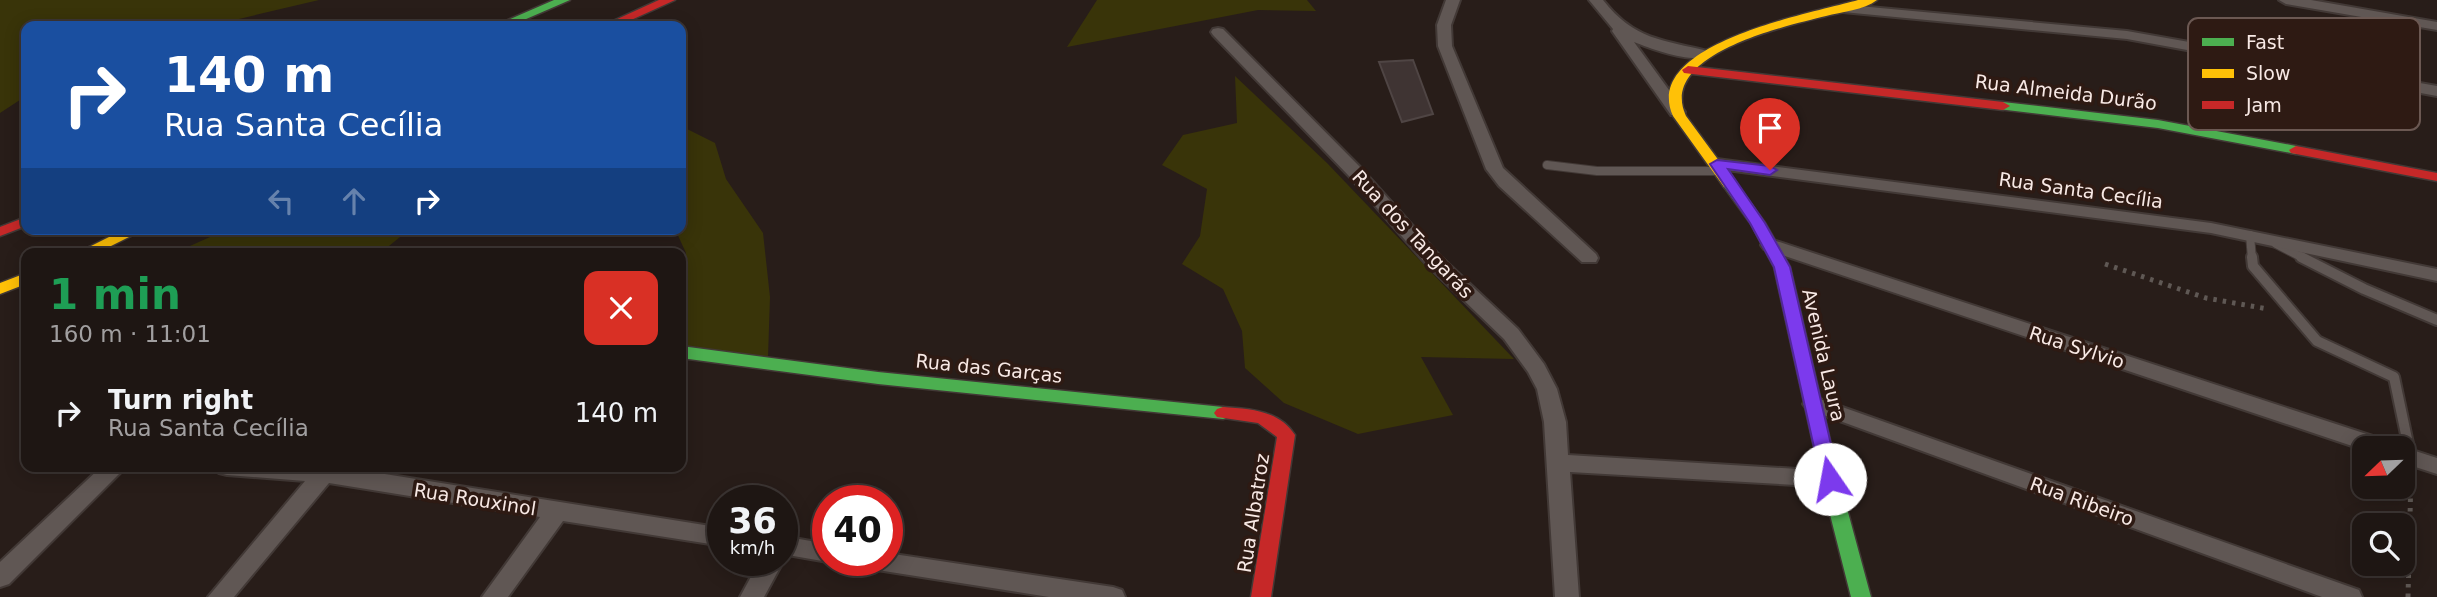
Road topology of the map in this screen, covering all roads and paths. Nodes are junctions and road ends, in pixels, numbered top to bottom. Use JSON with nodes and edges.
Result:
{"nodes":[{"id":1,"x":564,"y":0,"type":"edge"},
{"id":2,"x":669,"y":0,"type":"edge"},
{"id":3,"x":1453,"y":0,"type":"edge"},
{"id":4,"x":1597,"y":0,"type":"edge"},
{"id":5,"x":1871,"y":0,"type":"edge"},
{"id":6,"x":2286,"y":0,"type":"edge"},
{"id":7,"x":1848,"y":9,"type":"junction"},
{"id":8,"x":1611,"y":18,"type":"junction"},
{"id":9,"x":2391,"y":18,"type":"edge"},
{"id":10,"x":512,"y":21,"type":"edge"},
{"id":11,"x":620,"y":21,"type":"edge"},
{"id":12,"x":1218,"y":32,"type":"dead end"},
{"id":13,"x":2188,"y":46,"type":"edge"},
{"id":14,"x":1703,"y":54,"type":"junction"},
{"id":15,"x":1688,"y":70,"type":"junction"},
{"id":16,"x":1677,"y":113,"type":"junction"},
{"id":17,"x":2188,"y":130,"type":"edge"},
{"id":18,"x":2190,"y":130,"type":"edge"},
{"id":19,"x":1547,"y":165,"type":"dead end"},
{"id":20,"x":1719,"y":167,"type":"junction"},
{"id":21,"x":2437,"y":177,"type":"edge"},
{"id":22,"x":21,"y":223,"type":"edge"},
{"id":23,"x":0,"y":232,"type":"edge"},
{"id":24,"x":125,"y":235,"type":"edge"},
{"id":25,"x":2255,"y":236,"type":"junction"},
{"id":26,"x":1770,"y":245,"type":"junction"},
{"id":27,"x":95,"y":248,"type":"edge"},
{"id":28,"x":1589,"y":258,"type":"dead end"},
{"id":29,"x":2105,"y":264,"type":"dead end"},
{"id":30,"x":2437,"y":275,"type":"edge"},
{"id":31,"x":21,"y":280,"type":"edge"},
{"id":32,"x":0,"y":289,"type":"edge"},
{"id":33,"x":2293,"y":313,"type":"junction"},
{"id":34,"x":2437,"y":320,"type":"edge"},
{"id":35,"x":686,"y":353,"type":"edge"},
{"id":36,"x":1814,"y":404,"type":"junction"},
{"id":37,"x":1286,"y":435,"type":"joint"},
{"id":38,"x":2404,"y":436,"type":"edge"},
{"id":39,"x":2352,"y":438,"type":"edge"},
{"id":40,"x":2415,"y":459,"type":"edge"},
{"id":41,"x":1560,"y":463,"type":"junction"},
{"id":42,"x":2437,"y":466,"type":"edge"},
{"id":43,"x":110,"y":472,"type":"edge"},
{"id":44,"x":326,"y":472,"type":"edge"},
{"id":45,"x":333,"y":472,"type":"edge"},
{"id":46,"x":1830,"y":479,"type":"junction"},
{"id":47,"x":2407,"y":499,"type":"edge"},
{"id":48,"x":557,"y":512,"type":"junction"},
{"id":49,"x":707,"y":535,"type":"edge"},
{"id":50,"x":903,"y":567,"type":"edge"},
{"id":51,"x":763,"y":576,"type":"edge"},
{"id":52,"x":0,"y":577,"type":"edge"},
{"id":53,"x":1002,"y":589,"type":"edge"},
{"id":54,"x":220,"y":597,"type":"edge"},
{"id":55,"x":494,"y":597,"type":"edge"},
{"id":56,"x":752,"y":597,"type":"edge"},
{"id":57,"x":1112,"y":597,"type":"edge"},
{"id":58,"x":1261,"y":597,"type":"edge"},
{"id":59,"x":1567,"y":597,"type":"edge"},
{"id":60,"x":1861,"y":597,"type":"edge"},
{"id":61,"x":2350,"y":597,"type":"edge"},
{"id":62,"x":2408,"y":597,"type":"edge"}],
"edges":[{"from":1,"to":10,"type":"main road"},
{"from":2,"to":11,"type":"main road"},
{"from":3,"to":28,"type":"street"},
{"from":4,"to":8,"type":"street"},
{"from":5,"to":7,"type":"main road"},
{"from":6,"to":9,"type":"street"},
{"from":7,"to":13,"type":"street"},
{"from":7,"to":14,"type":"main road"},
{"from":8,"to":14,"type":"street"},
{"from":8,"to":16,"type":"street"},
{"from":12,"to":41,"type":"street","name":"Rua dos Tangarás"},
{"from":14,"to":15,"type":"main road"},
{"from":15,"to":16,"type":"main road"},
{"from":15,"to":17,"type":"main road","name":"Rua Almeida Durão"},
{"from":16,"to":20,"type":"main road","name":"Avenida Laura"},
{"from":18,"to":21,"type":"main road","name":"Rua Almeida Durão"},
{"from":19,"to":20,"type":"lane"},
{"from":20,"to":25,"type":"street","name":"Rua Santa Cecília"},
{"from":20,"to":26,"type":"main road","name":"Avenida Laura"},
{"from":22,"to":23,"type":"main road"},
{"from":24,"to":27,"type":"main road"},
{"from":25,"to":30,"type":"street","name":"Rua Santa Cecília"},
{"from":25,"to":33,"type":"lane"},
{"from":25,"to":34,"type":"lane"},
{"from":26,"to":36,"type":"main road","name":"Avenida Laura"},
{"from":26,"to":39,"type":"street","name":"Rua Sylvio"},
{"from":29,"to":33,"type":"path"},
{"from":31,"to":32,"type":"main road"},
{"from":33,"to":38,"type":"lane"},
{"from":35,"to":37,"type":"main road","name":"Rua das Garças"},
{"from":36,"to":46,"type":"main road","name":"Avenida Laura"},
{"from":36,"to":61,"type":"street","name":"Rua Ribeiro"},
{"from":37,"to":58,"type":"main road","name":"Rua Albatroz"},
{"from":40,"to":42,"type":"street"},
{"from":41,"to":46,"type":"street"},
{"from":41,"to":59,"type":"street","name":"Rua dos Tangarás"},
{"from":43,"to":52,"type":"street"},
{"from":44,"to":54,"type":"street"},
{"from":45,"to":48,"type":"street","name":"Rua Rouxinol"},
{"from":46,"to":60,"type":"main road","name":"Avenida Laura"},
{"from":47,"to":62,"type":"path"},
{"from":48,"to":49,"type":"street","name":"Rua Rouxinol"},
{"from":48,"to":55,"type":"street"},
{"from":50,"to":53,"type":"street"},
{"from":51,"to":56,"type":"street"},
{"from":53,"to":57,"type":"street"}]}
